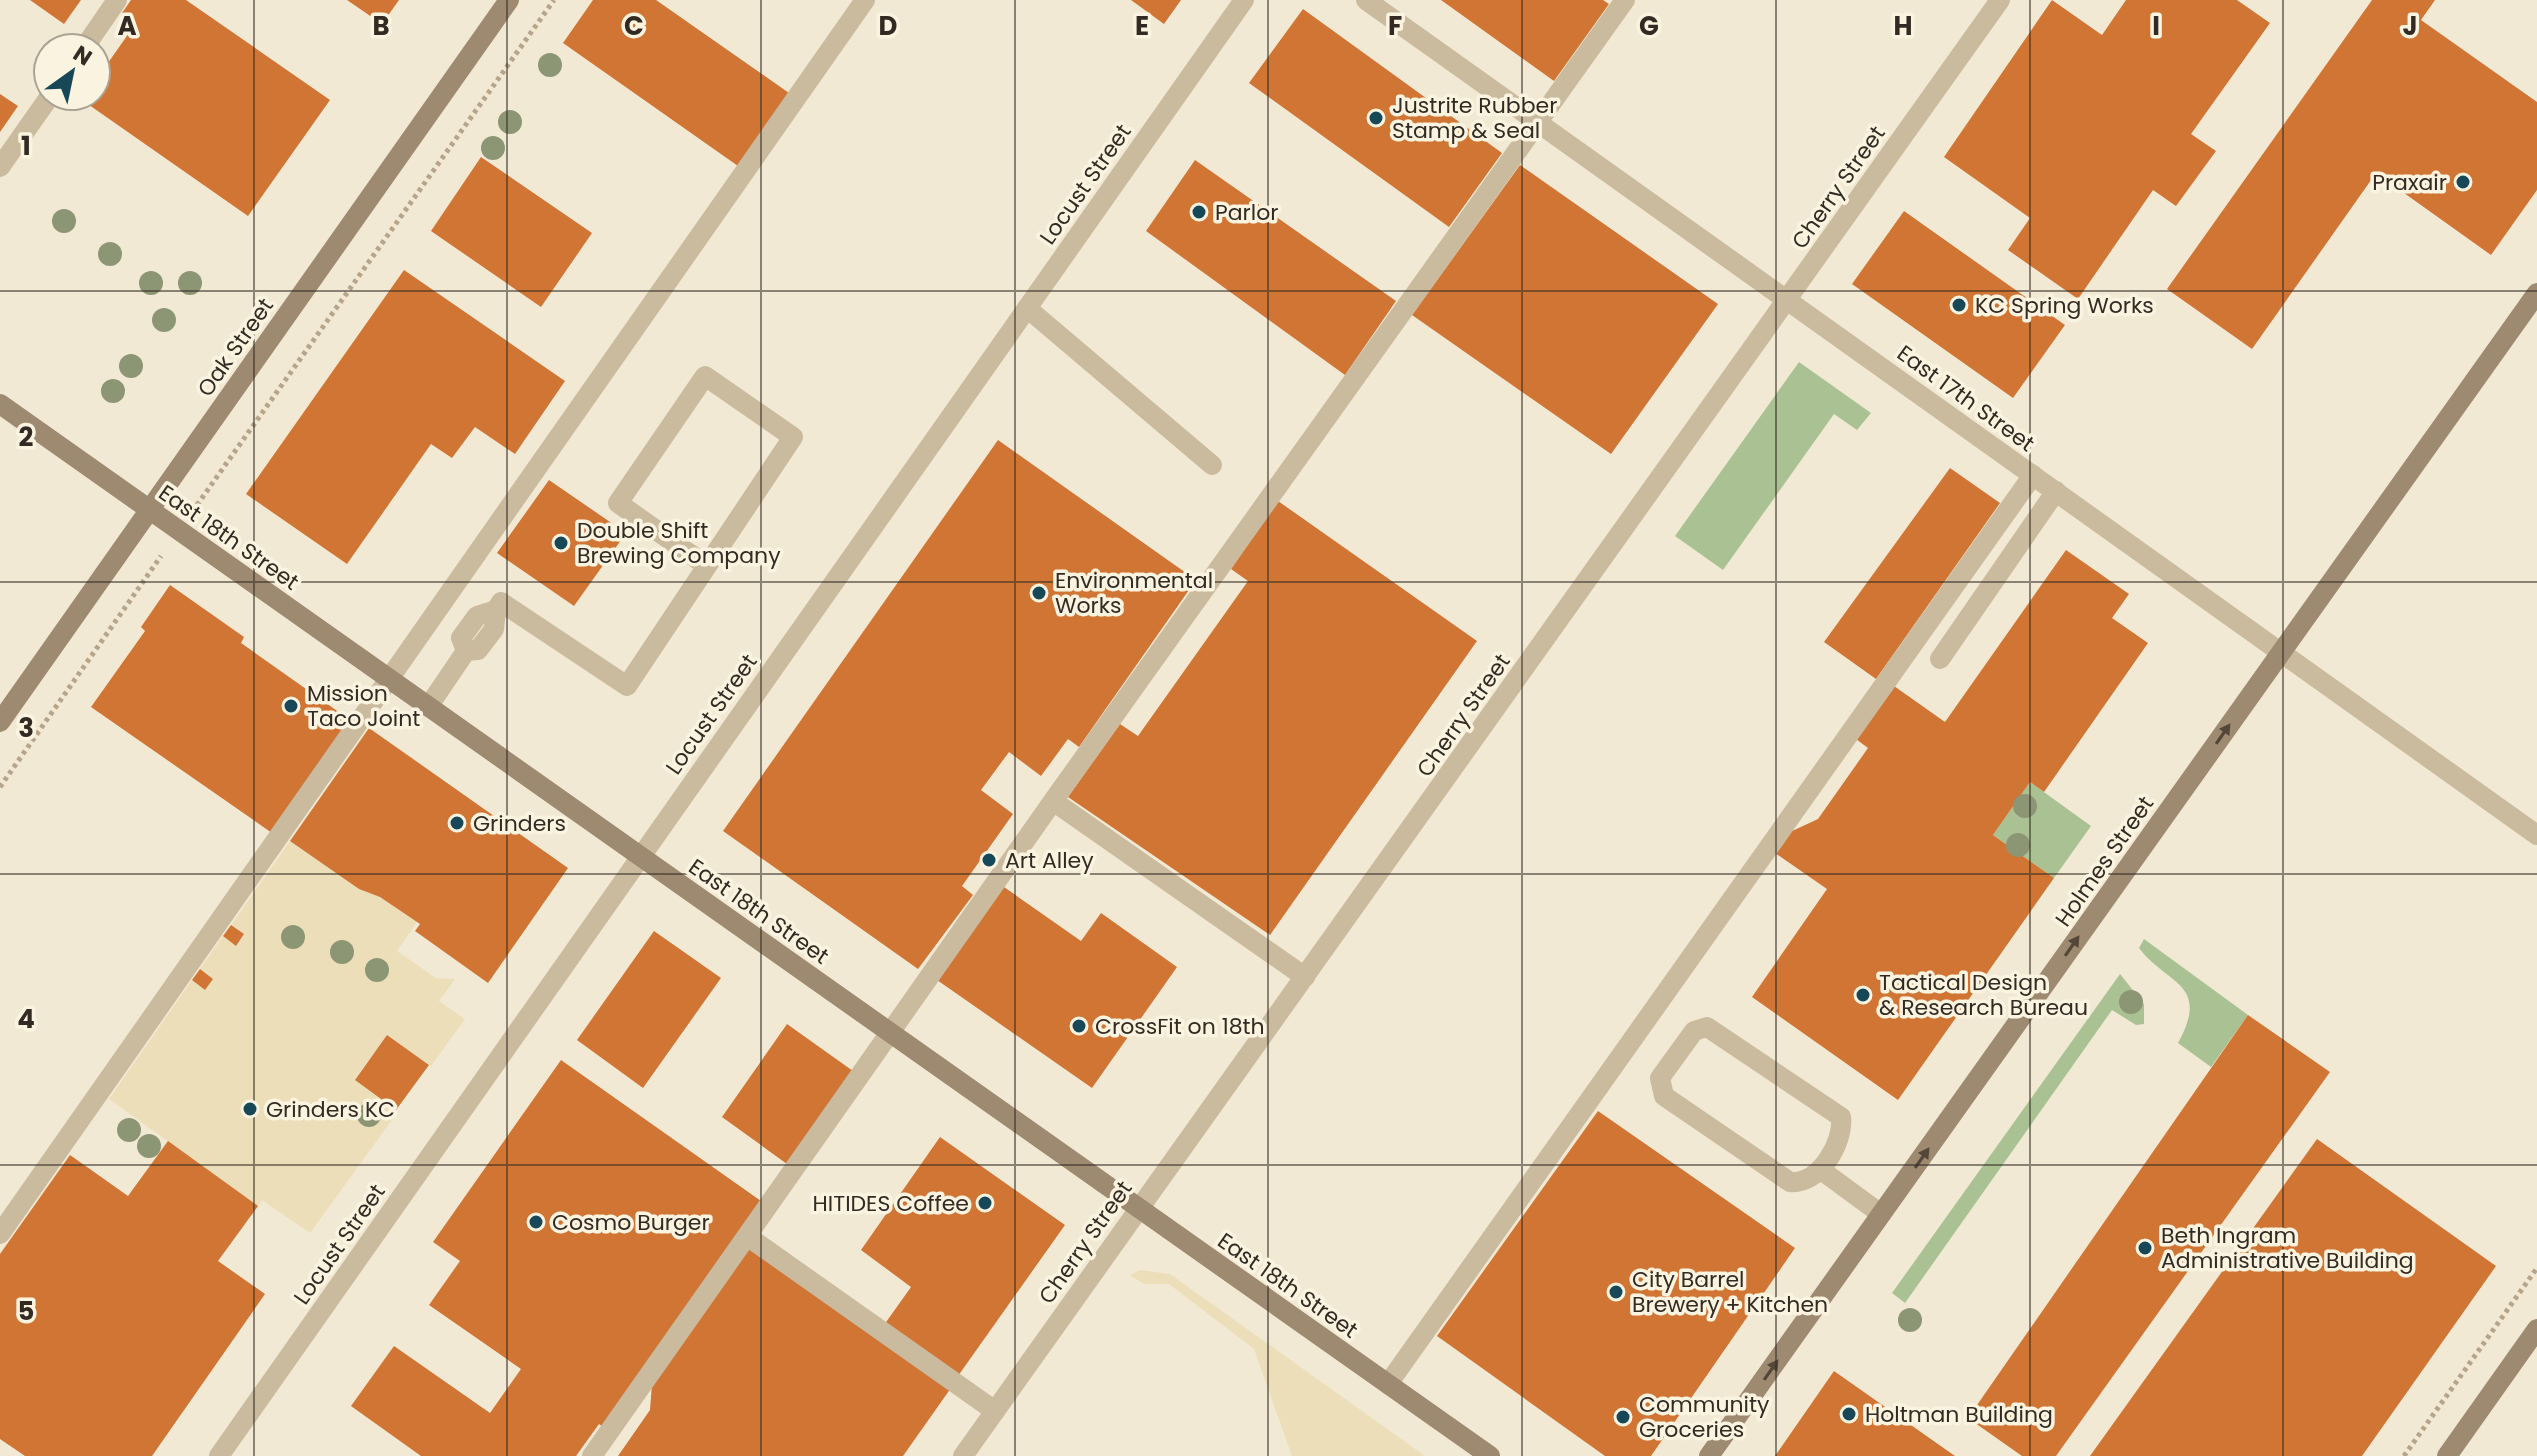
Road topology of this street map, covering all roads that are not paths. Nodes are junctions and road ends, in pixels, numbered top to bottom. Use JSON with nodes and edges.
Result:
{"nodes":[{"id":1,"x":117,"y":0,"type":"edge"},
{"id":2,"x":509,"y":0,"type":"edge"},
{"id":3,"x":865,"y":0,"type":"edge"},
{"id":4,"x":1244,"y":0,"type":"edge"},
{"id":5,"x":1366,"y":0,"type":"edge"},
{"id":6,"x":1625,"y":0,"type":"edge"},
{"id":7,"x":2000,"y":0,"type":"edge"},
{"id":8,"x":95,"y":32,"type":"edge"},
{"id":9,"x":39,"y":112,"type":"edge"},
{"id":10,"x":1540,"y":122,"type":"junction"},
{"id":11,"x":0,"y":167,"type":"edge"},
{"id":12,"x":2537,"y":293,"type":"edge"},
{"id":13,"x":1788,"y":300,"type":"junction"},
{"id":14,"x":1027,"y":308,"type":"junction"},
{"id":15,"x":0,"y":404,"type":"edge"},
{"id":16,"x":1212,"y":465,"type":"dead end"},
{"id":17,"x":2033,"y":475,"type":"junction"},
{"id":18,"x":2056,"y":491,"type":"junction"},
{"id":19,"x":149,"y":510,"type":"junction"},
{"id":20,"x":707,"y":566,"type":"junction"},
{"id":21,"x":2281,"y":652,"type":"junction"},
{"id":22,"x":1940,"y":659,"type":"dead end"},
{"id":23,"x":389,"y":679,"type":"junction"},
{"id":24,"x":428,"y":707,"type":"junction"},
{"id":25,"x":0,"y":722,"type":"edge"},
{"id":26,"x":1053,"y":801,"type":"junction"},
{"id":27,"x":2537,"y":835,"type":"edge"},
{"id":28,"x":640,"y":857,"type":"junction"},
{"id":29,"x":1305,"y":977,"type":"junction"},
{"id":30,"x":891,"y":1032,"type":"junction"},
{"id":31,"x":1821,"y":1170,"type":"junction"},
{"id":32,"x":1138,"y":1208,"type":"junction"},
{"id":33,"x":1881,"y":1214,"type":"junction"},
{"id":34,"x":0,"y":1234,"type":"edge"},
{"id":35,"x":747,"y":1236,"type":"junction"},
{"id":36,"x":2537,"y":1329,"type":"edge"},
{"id":37,"x":1388,"y":1384,"type":"junction"},
{"id":38,"x":995,"y":1411,"type":"junction"},
{"id":39,"x":219,"y":1456,"type":"edge"},
{"id":40,"x":592,"y":1456,"type":"edge"},
{"id":41,"x":963,"y":1456,"type":"edge"},
{"id":42,"x":1490,"y":1456,"type":"edge"},
{"id":43,"x":1709,"y":1456,"type":"edge"},
{"id":44,"x":2447,"y":1456,"type":"edge"}],
"edges":[{"from":1,"to":8,"type":"street"},
{"from":2,"to":19,"type":"main road","name":"Oak Street"},
{"from":3,"to":23,"type":"street"},
{"from":4,"to":14,"type":"street","name":"Locust Street"},
{"from":5,"to":10,"type":"street","name":"East 17th Street"},
{"from":6,"to":10,"type":"street"},
{"from":7,"to":13,"type":"street","name":"Cherry Street"},
{"from":9,"to":11,"type":"street"},
{"from":10,"to":13,"type":"street","name":"East 17th Street"},
{"from":10,"to":26,"type":"street"},
{"from":12,"to":21,"type":"main road","name":"Holmes Street"},
{"from":13,"to":17,"type":"street","name":"East 17th Street"},
{"from":13,"to":29,"type":"street","name":"Cherry Street"},
{"from":14,"to":16,"type":"street"},
{"from":14,"to":28,"type":"street","name":"Locust Street"},
{"from":15,"to":19,"type":"main road","name":"East 18th Street"},
{"from":17,"to":18,"type":"street","name":"East 17th Street"},
{"from":17,"to":37,"type":"street"},
{"from":18,"to":21,"type":"street","name":"East 17th Street"},
{"from":18,"to":22,"type":"street"},
{"from":19,"to":23,"type":"main road","name":"East 18th Street"},
{"from":19,"to":25,"type":"main road","name":"Oak Street"},
{"from":20,"to":20,"type":"street"},
{"from":20,"to":24,"type":"street"},
{"from":21,"to":27,"type":"street","name":"East 17th Street"},
{"from":33,"to":21,"type":"main road","name":"Holmes Street","one_way":true},
{"from":23,"to":24,"type":"main road","name":"East 18th Street"},
{"from":23,"to":34,"type":"street"},
{"from":24,"to":28,"type":"main road","name":"East 18th Street"},
{"from":26,"to":29,"type":"street"},
{"from":26,"to":30,"type":"street"},
{"from":28,"to":30,"type":"main road","name":"East 18th Street"},
{"from":28,"to":39,"type":"street","name":"Locust Street"},
{"from":29,"to":32,"type":"street","name":"Cherry Street"},
{"from":30,"to":32,"type":"main road","name":"East 18th Street"},
{"from":30,"to":35,"type":"street"},
{"from":31,"to":31,"type":"street"},
{"from":31,"to":33,"type":"street"},
{"from":32,"to":37,"type":"main road","name":"East 18th Street"},
{"from":32,"to":38,"type":"street","name":"Cherry Street"},
{"from":43,"to":33,"type":"main road","name":"Holmes Street","one_way":true},
{"from":35,"to":38,"type":"street"},
{"from":35,"to":40,"type":"street"},
{"from":36,"to":44,"type":"main road"},
{"from":37,"to":42,"type":"main road","name":"East 18th Street"},
{"from":38,"to":41,"type":"street","name":"Cherry Street"}]}
